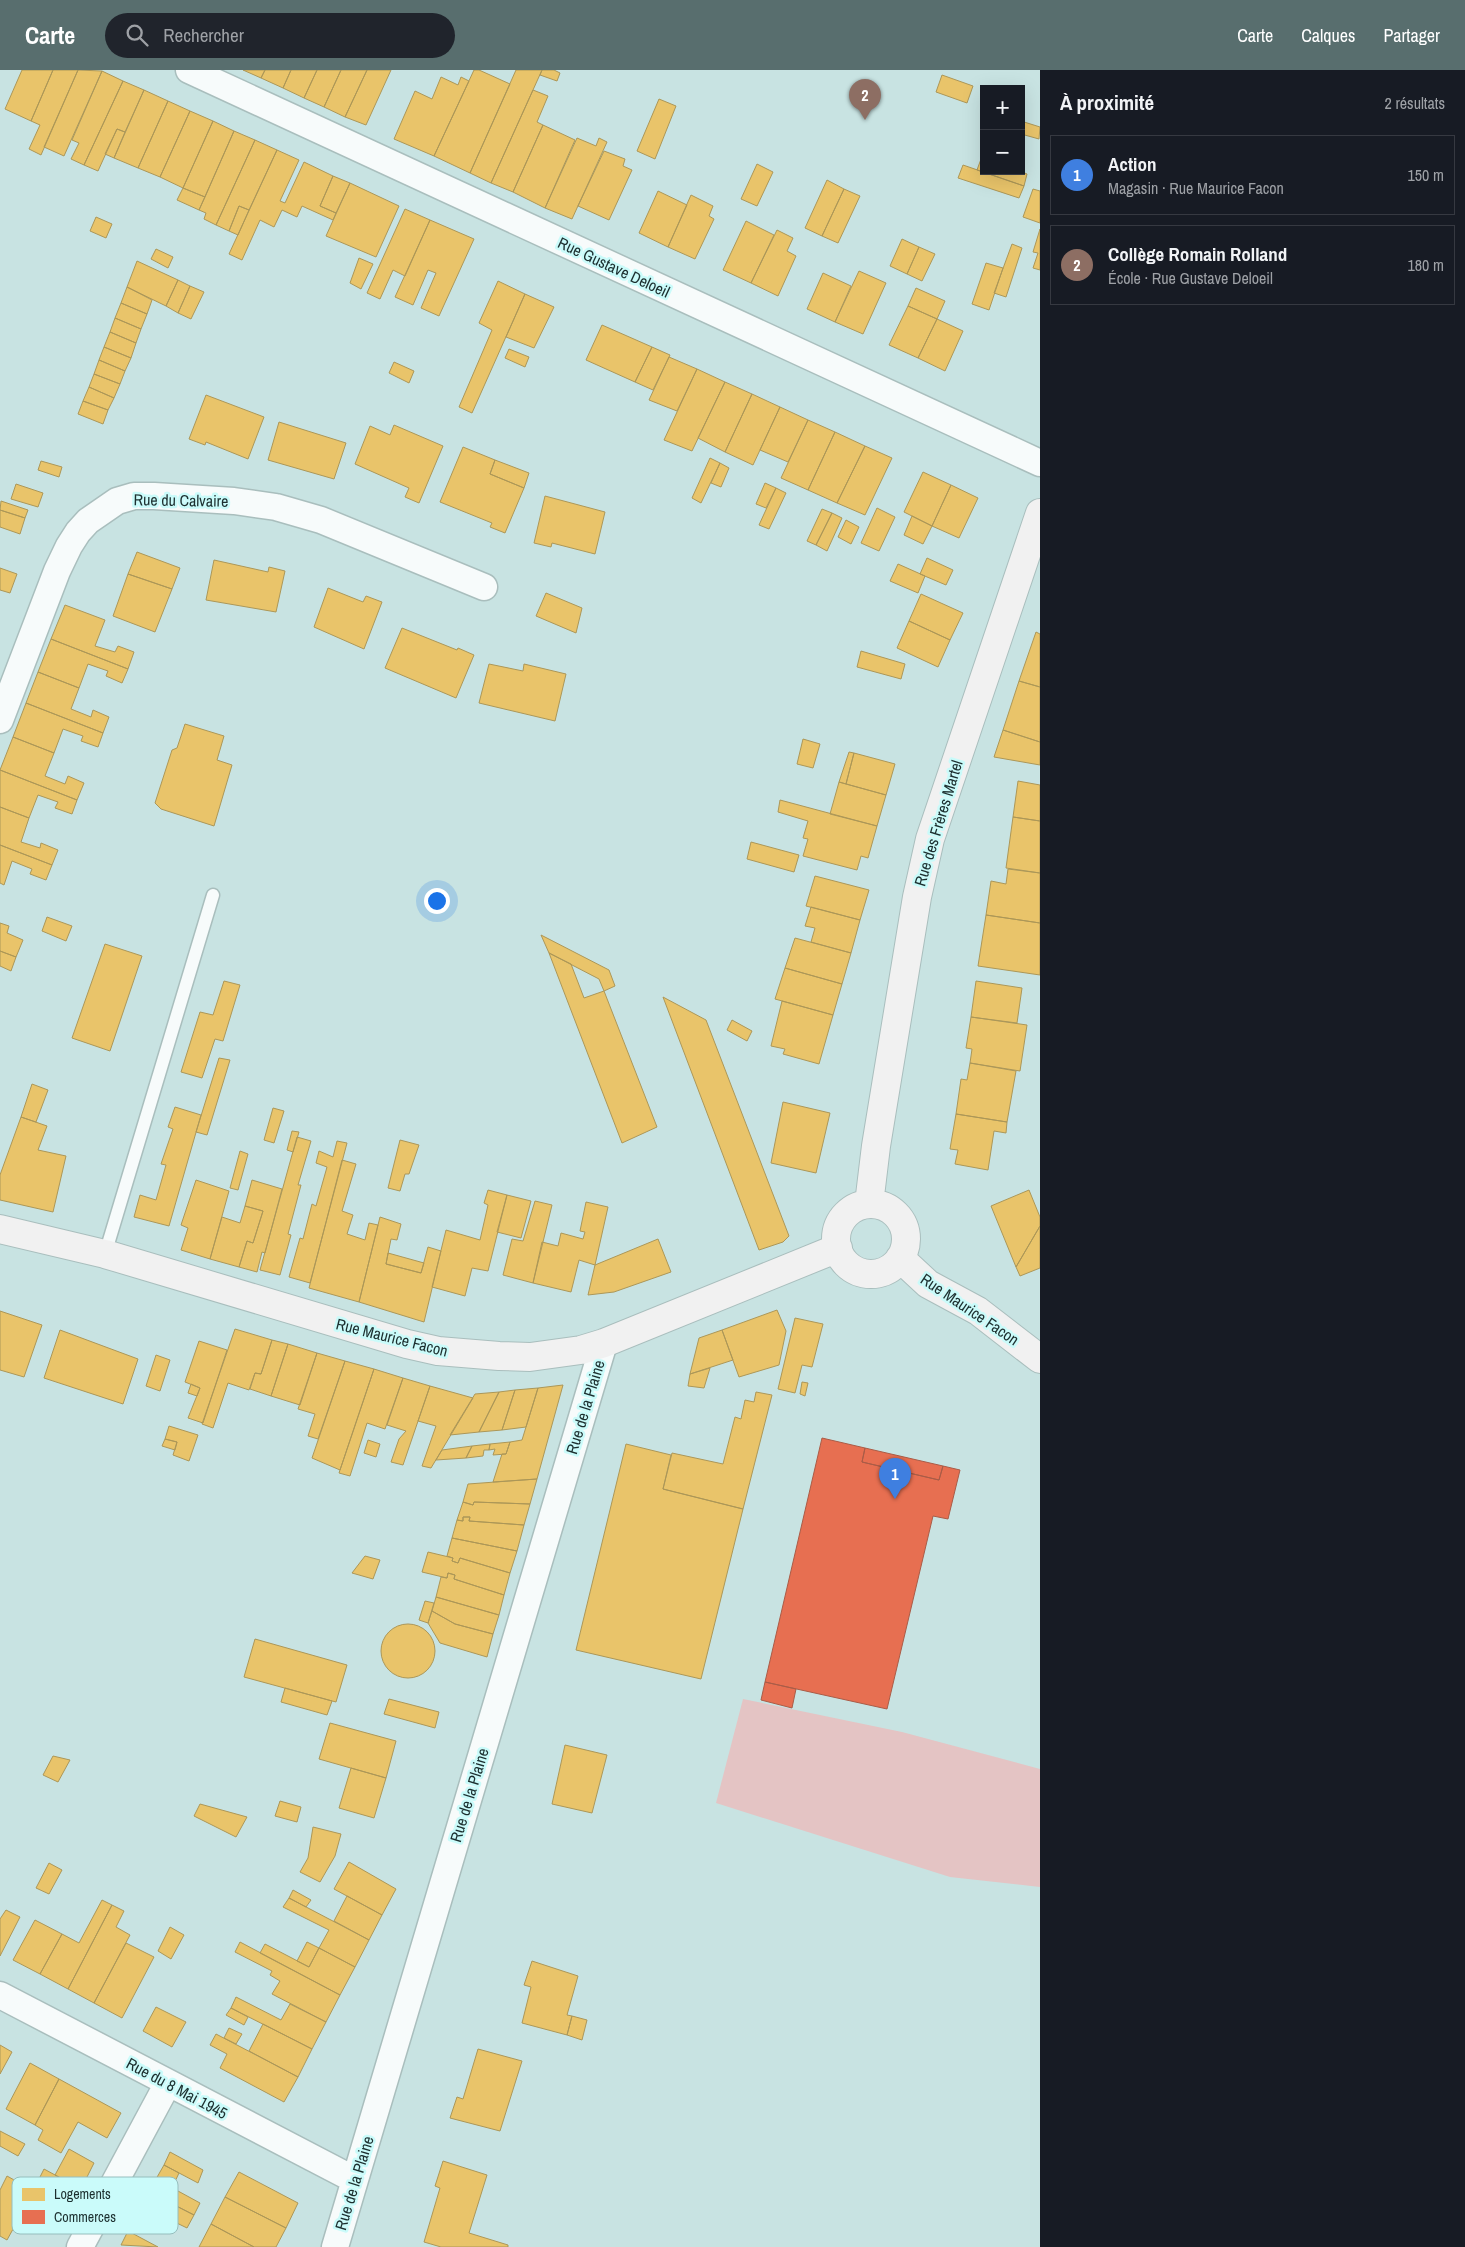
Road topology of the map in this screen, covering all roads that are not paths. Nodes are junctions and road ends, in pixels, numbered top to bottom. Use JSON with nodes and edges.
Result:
{"nodes":[{"id":1,"x":188,"y":70,"type":"edge"},
{"id":2,"x":1040,"y":463,"type":"edge"},
{"id":3,"x":1040,"y":513,"type":"edge"},
{"id":4,"x":484,"y":587,"type":"dead end"},
{"id":5,"x":0,"y":720,"type":"edge"},
{"id":6,"x":213,"y":895,"type":"dead end"},
{"id":7,"x":869,"y":1204,"type":"junction"},
{"id":8,"x":0,"y":1229,"type":"edge"},
{"id":9,"x":838,"y":1248,"type":"junction"},
{"id":10,"x":105,"y":1254,"type":"junction"},
{"id":11,"x":900,"y":1258,"type":"junction"},
{"id":12,"x":604,"y":1343,"type":"junction"},
{"id":13,"x":1040,"y":1359,"type":"edge"},
{"id":14,"x":0,"y":1995,"type":"edge"},
{"id":15,"x":168,"y":2083,"type":"junction"},
{"id":16,"x":118,"y":2177,"type":"edge"},
{"id":17,"x":354,"y":2180,"type":"junction"},
{"id":18,"x":87,"y":2234,"type":"edge"},
{"id":19,"x":80,"y":2247,"type":"edge"},
{"id":20,"x":335,"y":2247,"type":"edge"}],
"edges":[{"from":1,"to":2,"type":"street","name":"Rue Gustave Deloeil"},
{"from":3,"to":7,"type":"street","name":"Rue des Frères Martel"},
{"from":4,"to":5,"type":"street","name":"Rue du Calvaire"},
{"from":6,"to":10,"type":"lane"},
{"from":7,"to":9,"type":"street"},
{"from":7,"to":11,"type":"street"},
{"from":8,"to":10,"type":"street","name":"Rue Maurice Facon"},
{"from":9,"to":11,"type":"street"},
{"from":9,"to":12,"type":"street","name":"Rue Maurice Facon"},
{"from":10,"to":12,"type":"street","name":"Rue Maurice Facon"},
{"from":11,"to":13,"type":"street","name":"Rue Maurice Facon"},
{"from":12,"to":17,"type":"street","name":"Rue de la Plaine"},
{"from":14,"to":15,"type":"street","name":"Rue du 8 Mai 1945"},
{"from":15,"to":16,"type":"street"},
{"from":15,"to":17,"type":"street","name":"Rue du 8 Mai 1945"},
{"from":17,"to":20,"type":"street","name":"Rue de la Plaine"},
{"from":18,"to":19,"type":"street"}]}
